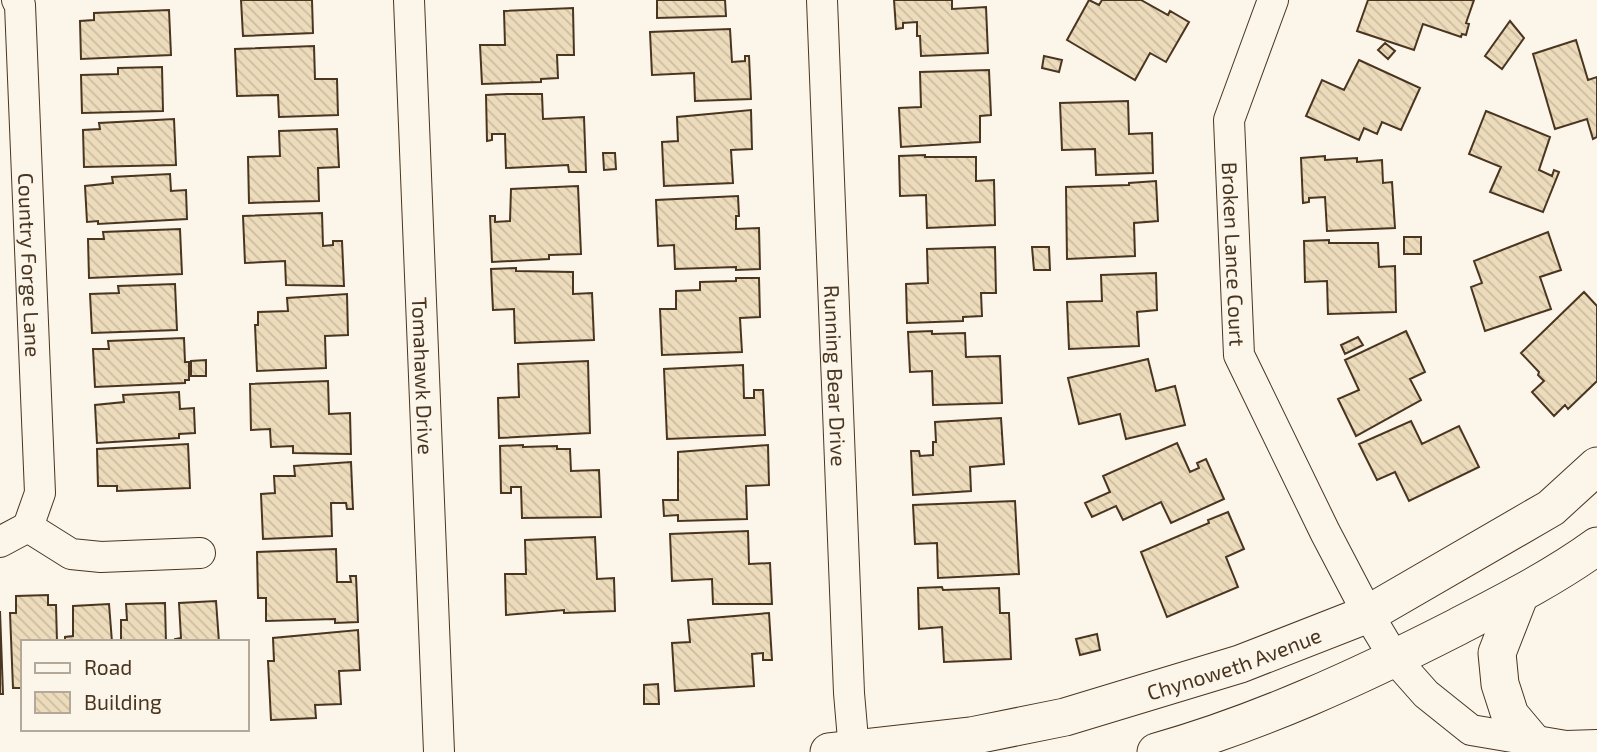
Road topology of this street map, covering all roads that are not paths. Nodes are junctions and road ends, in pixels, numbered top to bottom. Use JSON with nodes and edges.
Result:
{"nodes":[{"id":1,"x":17,"y":0,"type":"edge"},
{"id":2,"x":409,"y":0,"type":"edge"},
{"id":3,"x":822,"y":0,"type":"edge"},
{"id":4,"x":1273,"y":0,"type":"edge"},
{"id":5,"x":1597,"y":467,"type":"edge"},
{"id":6,"x":28,"y":527,"type":"junction"},
{"id":7,"x":0,"y":542,"type":"edge"},
{"id":8,"x":1596,"y":546,"type":"edge"},
{"id":9,"x":200,"y":553,"type":"dead end"},
{"id":10,"x":1520,"y":594,"type":"junction"},
{"id":11,"x":1368,"y":614,"type":"junction"},
{"id":12,"x":1395,"y":659,"type":"junction"},
{"id":13,"x":1531,"y":740,"type":"junction"},
{"id":14,"x":1217,"y":744,"type":"edge"},
{"id":15,"x":1597,"y":745,"type":"edge"},
{"id":16,"x":841,"y":751,"type":"edge"},
{"id":17,"x":439,"y":752,"type":"edge"},
{"id":18,"x":1156,"y":752,"type":"edge"}],
"edges":[{"from":1,"to":6,"type":"street","name":"Country Forge Lane"},
{"from":2,"to":17,"type":"street","name":"Tomahawk Drive"},
{"from":3,"to":16,"type":"street","name":"Running Bear Drive"},
{"from":4,"to":11,"type":"street","name":"Broken Lance Court"},
{"from":5,"to":11,"type":"street","name":"Chynoweth Avenue"},
{"from":6,"to":7,"type":"street"},
{"from":6,"to":9,"type":"street"},
{"from":8,"to":10,"type":"street"},
{"from":10,"to":12,"type":"street"},
{"from":10,"to":13,"type":"street"},
{"from":11,"to":12,"type":"street","name":"Broken Lance Court"},
{"from":11,"to":16,"type":"street","name":"Chynoweth Avenue"},
{"from":12,"to":13,"type":"street","name":"Broken Lance Court"},
{"from":12,"to":14,"type":"street"},
{"from":13,"to":15,"type":"street","name":"Broken Lance Court"},
{"from":14,"to":18,"type":"street"}]}
